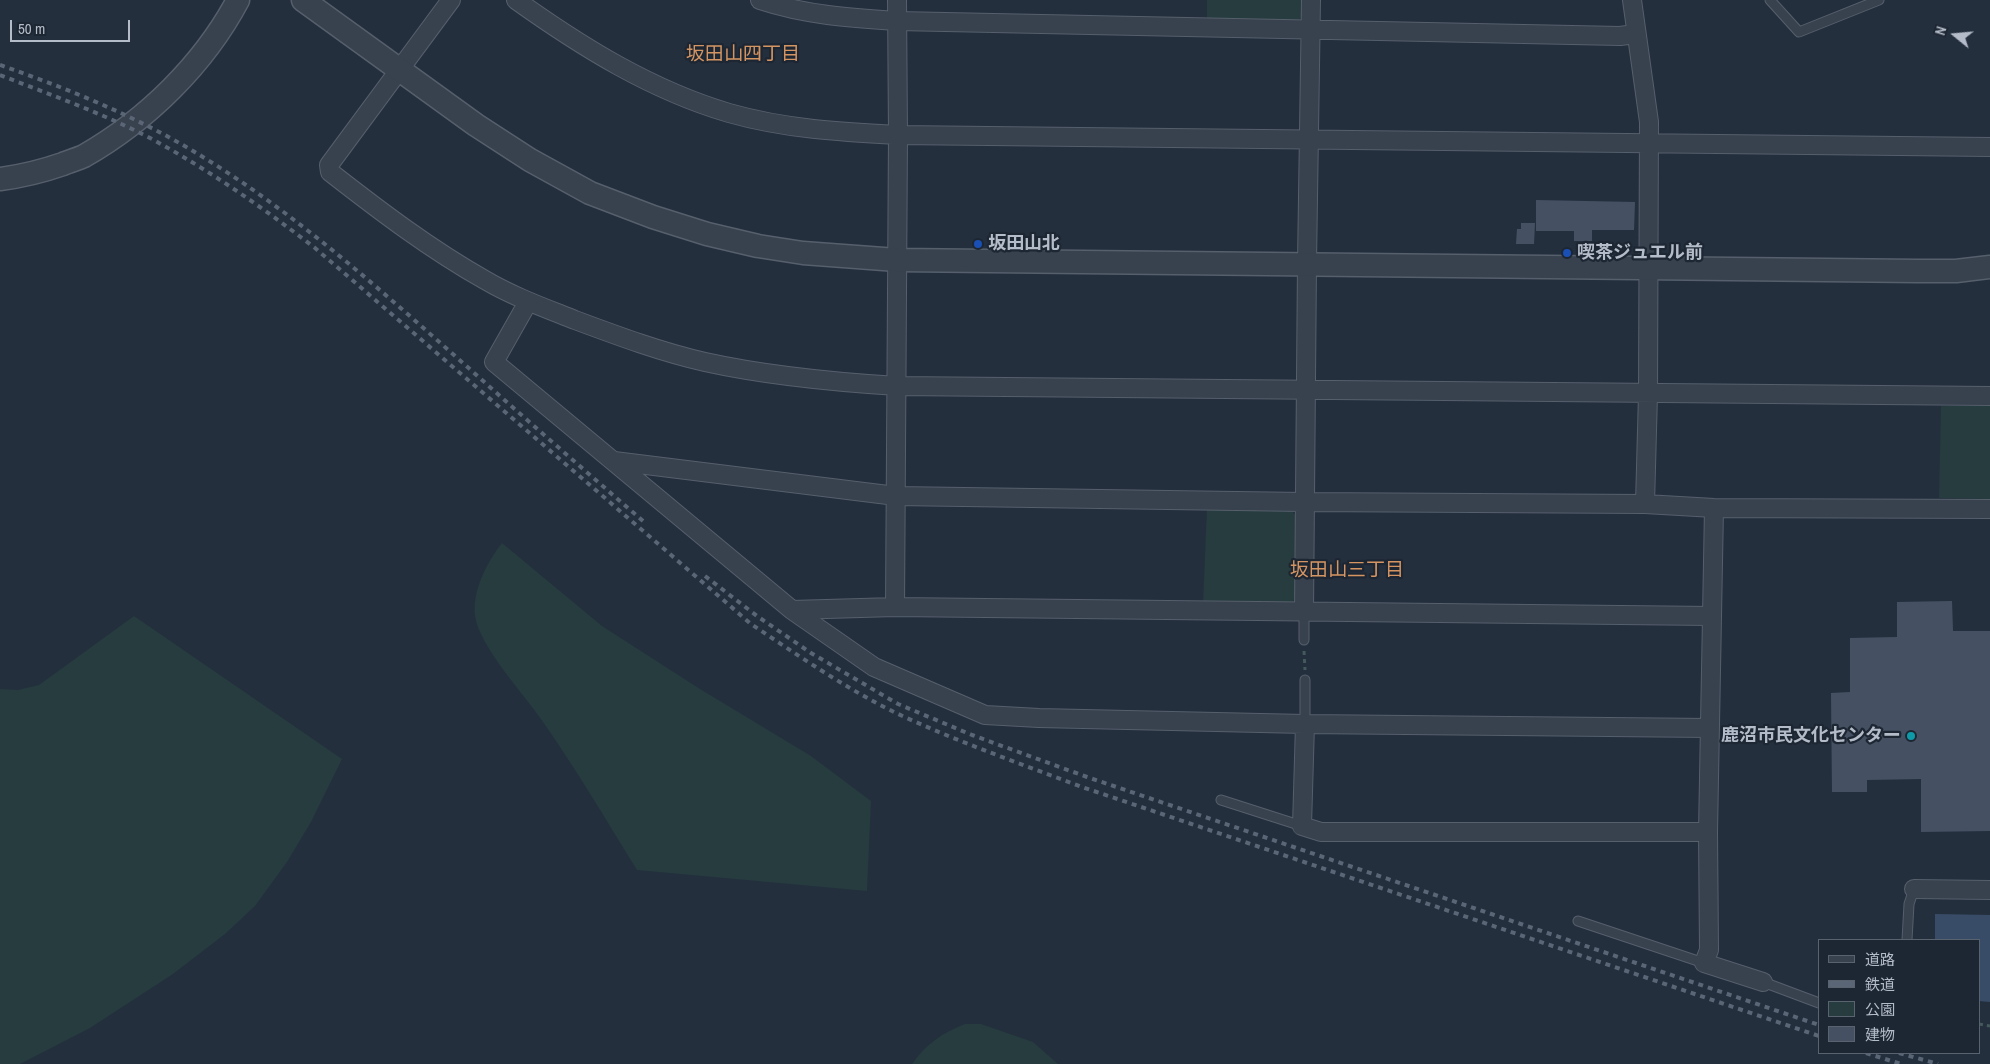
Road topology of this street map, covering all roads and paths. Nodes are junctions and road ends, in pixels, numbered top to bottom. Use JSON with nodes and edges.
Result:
{"nodes":[{"id":1,"x":238,"y":0,"type":"edge"},
{"id":2,"x":451,"y":0,"type":"edge"},
{"id":3,"x":516,"y":0,"type":"edge"},
{"id":4,"x":760,"y":0,"type":"edge"},
{"id":5,"x":897,"y":0,"type":"edge"},
{"id":6,"x":1311,"y":0,"type":"edge"},
{"id":7,"x":1632,"y":0,"type":"edge"},
{"id":8,"x":1770,"y":0,"type":"edge"},
{"id":9,"x":1879,"y":0,"type":"edge"},
{"id":10,"x":316,"y":4,"type":"edge"},
{"id":11,"x":897,"y":21,"type":"junction"},
{"id":12,"x":1310,"y":28,"type":"junction"},
{"id":13,"x":1635,"y":34,"type":"junction"},
{"id":14,"x":400,"y":69,"type":"junction"},
{"id":15,"x":898,"y":135,"type":"junction"},
{"id":16,"x":1309,"y":140,"type":"junction"},
{"id":17,"x":1649,"y":143,"type":"junction"},
{"id":18,"x":1990,"y":146,"type":"edge"},
{"id":19,"x":0,"y":179,"type":"edge"},
{"id":20,"x":897,"y":260,"type":"junction"},
{"id":21,"x":1307,"y":263,"type":"junction"},
{"id":22,"x":1990,"y":267,"type":"edge"},
{"id":23,"x":1649,"y":269,"type":"junction"},
{"id":24,"x":528,"y":302,"type":"junction"},
{"id":25,"x":897,"y":386,"type":"junction"},
{"id":26,"x":1307,"y":390,"type":"junction"},
{"id":27,"x":1648,"y":394,"type":"junction"},
{"id":28,"x":1990,"y":396,"type":"edge"},
{"id":29,"x":614,"y":461,"type":"junction"},
{"id":30,"x":896,"y":496,"type":"junction"},
{"id":31,"x":1304,"y":502,"type":"junction"},
{"id":32,"x":1644,"y":504,"type":"junction"},
{"id":33,"x":1714,"y":508,"type":"junction"},
{"id":34,"x":1990,"y":509,"type":"edge"},
{"id":35,"x":895,"y":607,"type":"junction"},
{"id":36,"x":792,"y":610,"type":"junction"},
{"id":37,"x":1304,"y":612,"type":"junction"},
{"id":38,"x":1711,"y":616,"type":"junction"},
{"id":39,"x":1304,"y":640,"type":"joint"},
{"id":40,"x":1305,"y":680,"type":"joint"},
{"id":41,"x":1305,"y":724,"type":"junction"},
{"id":42,"x":1710,"y":728,"type":"junction"},
{"id":43,"x":1221,"y":800,"type":"dead end"},
{"id":44,"x":1302,"y":826,"type":"junction"},
{"id":45,"x":1708,"y":832,"type":"junction"},
{"id":46,"x":1914,"y":889,"type":"joint"},
{"id":47,"x":1990,"y":890,"type":"edge"},
{"id":48,"x":1578,"y":921,"type":"dead end"},
{"id":49,"x":1907,"y":939,"type":"edge"},
{"id":50,"x":1704,"y":963,"type":"junction"},
{"id":51,"x":1763,"y":982,"type":"joint"},
{"id":52,"x":1818,"y":1003,"type":"edge"}],
"edges":[{"from":1,"to":19,"type":"street"},
{"from":2,"to":14,"type":"street"},
{"from":3,"to":15,"type":"street"},
{"from":4,"to":11,"type":"street"},
{"from":5,"to":11,"type":"street"},
{"from":6,"to":12,"type":"street"},
{"from":7,"to":13,"type":"street"},
{"from":8,"to":9,"type":"lane"},
{"from":10,"to":14,"type":"street"},
{"from":11,"to":12,"type":"street"},
{"from":11,"to":15,"type":"street"},
{"from":12,"to":13,"type":"street"},
{"from":12,"to":16,"type":"street"},
{"from":13,"to":17,"type":"street"},
{"from":14,"to":20,"type":"street"},
{"from":14,"to":24,"type":"street"},
{"from":15,"to":16,"type":"street"},
{"from":15,"to":20,"type":"street"},
{"from":16,"to":17,"type":"street"},
{"from":16,"to":21,"type":"street"},
{"from":17,"to":18,"type":"street"},
{"from":17,"to":23,"type":"street"},
{"from":20,"to":21,"type":"street"},
{"from":20,"to":25,"type":"street"},
{"from":21,"to":23,"type":"street"},
{"from":21,"to":26,"type":"street"},
{"from":22,"to":23,"type":"street"},
{"from":23,"to":27,"type":"street"},
{"from":24,"to":25,"type":"street"},
{"from":24,"to":29,"type":"street"},
{"from":25,"to":26,"type":"street"},
{"from":25,"to":30,"type":"street"},
{"from":26,"to":27,"type":"street"},
{"from":26,"to":31,"type":"street"},
{"from":27,"to":28,"type":"street"},
{"from":27,"to":32,"type":"street"},
{"from":29,"to":30,"type":"street"},
{"from":29,"to":36,"type":"street"},
{"from":30,"to":31,"type":"street"},
{"from":30,"to":35,"type":"street"},
{"from":31,"to":32,"type":"street"},
{"from":31,"to":37,"type":"street"},
{"from":32,"to":33,"type":"street"},
{"from":33,"to":34,"type":"street"},
{"from":33,"to":38,"type":"street"},
{"from":35,"to":36,"type":"street"},
{"from":35,"to":37,"type":"street"},
{"from":36,"to":41,"type":"street"},
{"from":37,"to":38,"type":"street"},
{"from":37,"to":39,"type":"lane"},
{"from":38,"to":42,"type":"street"},
{"from":39,"to":40,"type":"path"},
{"from":40,"to":41,"type":"lane"},
{"from":41,"to":42,"type":"street"},
{"from":41,"to":44,"type":"street"},
{"from":42,"to":45,"type":"street"},
{"from":43,"to":44,"type":"lane"},
{"from":44,"to":45,"type":"street"},
{"from":45,"to":50,"type":"street"},
{"from":46,"to":47,"type":"street"},
{"from":46,"to":49,"type":"lane"},
{"from":48,"to":50,"type":"lane"},
{"from":50,"to":51,"type":"street"},
{"from":51,"to":52,"type":"lane"}]}
